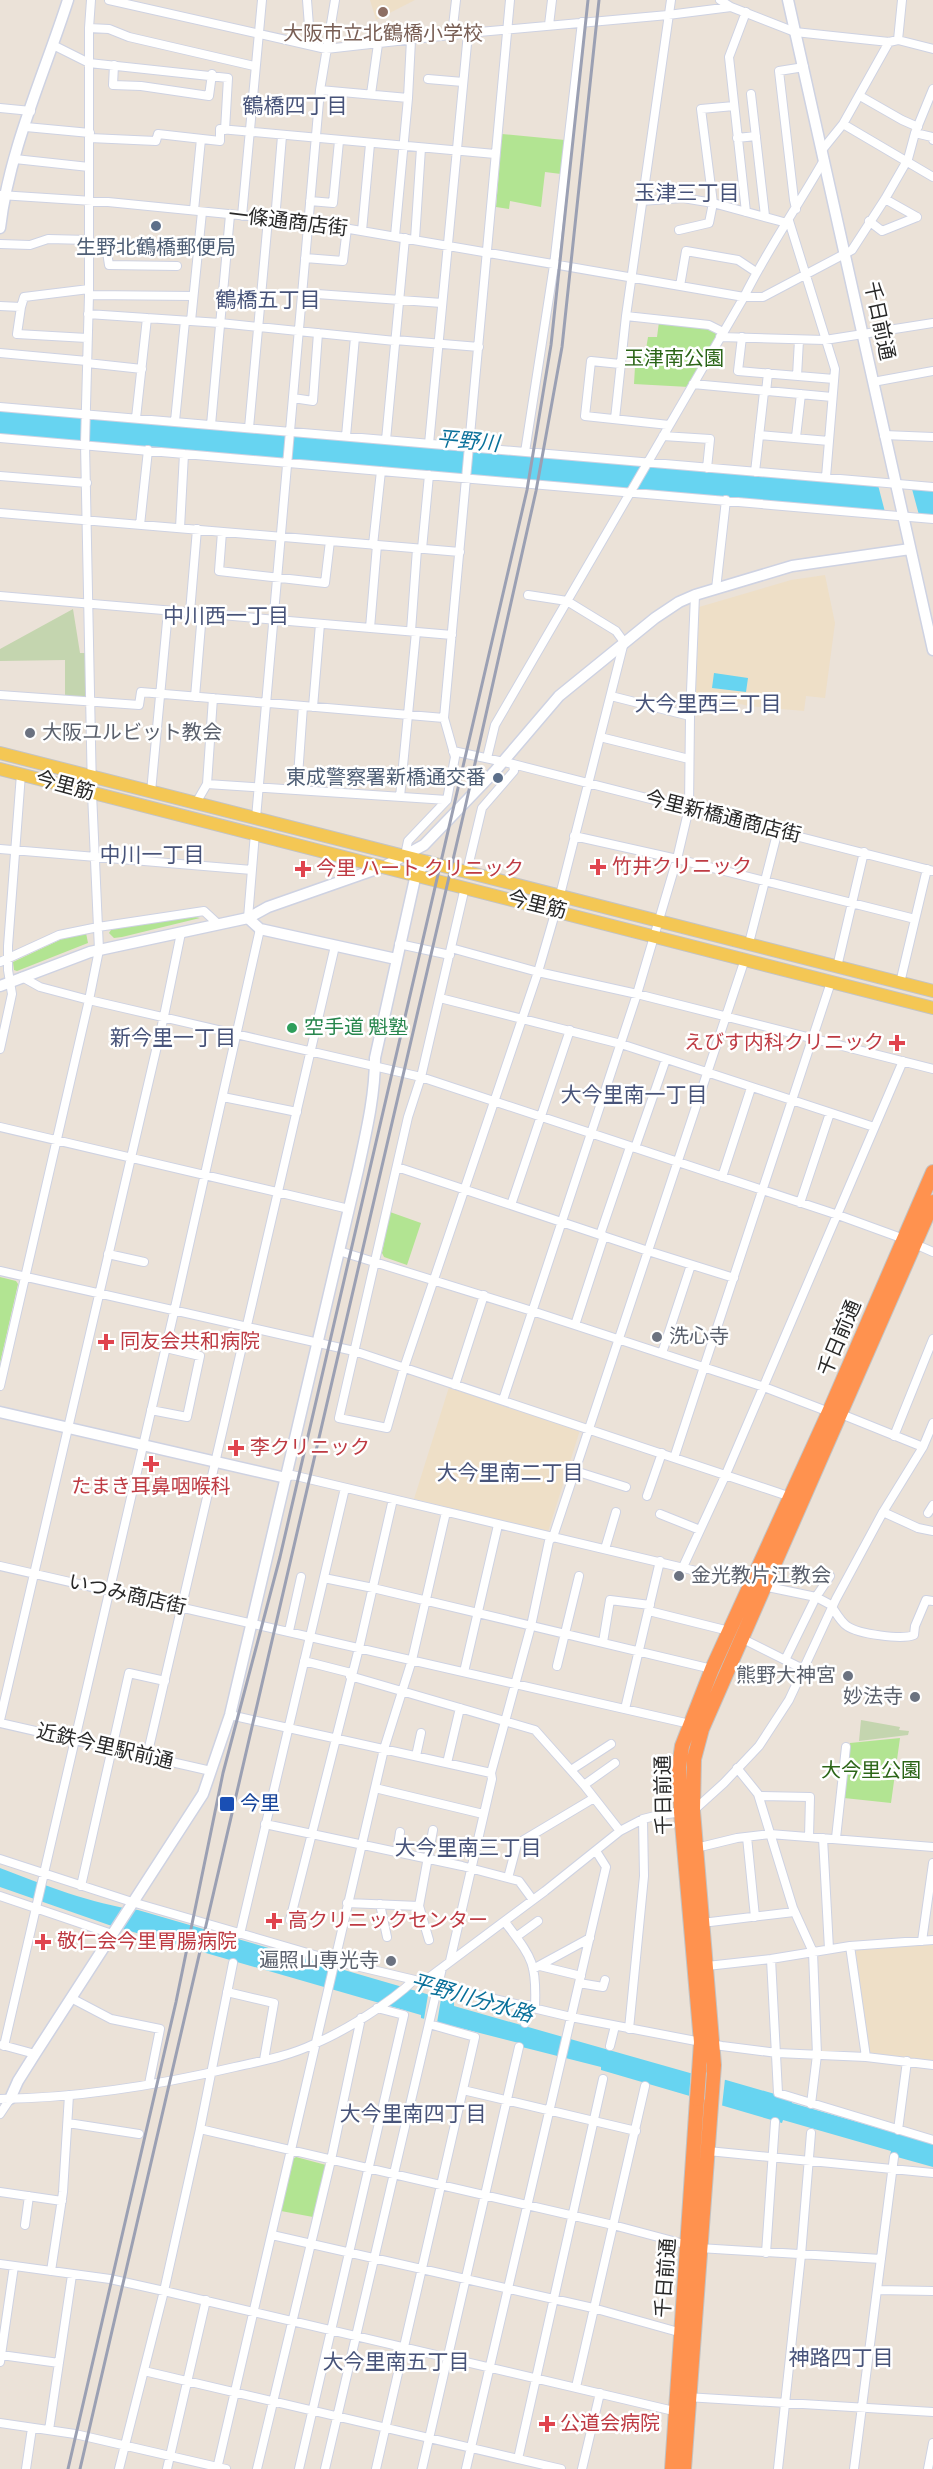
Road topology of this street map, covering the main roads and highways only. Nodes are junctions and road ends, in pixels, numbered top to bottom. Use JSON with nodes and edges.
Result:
{"nodes":[{"id":1,"x":0,"y":753,"type":"edge"},
{"id":2,"x":0,"y":769,"type":"edge"},
{"id":3,"x":933,"y":991,"type":"edge"},
{"id":4,"x":933,"y":1008,"type":"edge"},
{"id":5,"x":933,"y":1172,"type":"edge"},
{"id":6,"x":933,"y":1202,"type":"edge"},
{"id":7,"x":909,"y":1241,"type":"junction"},
{"id":8,"x":835,"y":1413,"type":"junction"},
{"id":9,"x":757,"y":1585,"type":"junction"},
{"id":10,"x":735,"y":1635,"type":"junction"},
{"id":11,"x":687,"y":1811,"type":"junction"},
{"id":12,"x":707,"y":2043,"type":"junction"},
{"id":13,"x":694,"y":2246,"type":"junction"},
{"id":14,"x":684,"y":2397,"type":"junction"},
{"id":15,"x":682,"y":2413,"type":"junction"},
{"id":16,"x":672,"y":2469,"type":"edge"},
{"id":17,"x":684,"y":2469,"type":"edge"}],
"edges":[{"from":1,"to":3,"type":"main road","name":"今里筋"},
{"from":2,"to":4,"type":"main road","name":"今里筋"},
{"from":5,"to":7,"type":"highway","name":"千日前通"},
{"from":6,"to":7,"type":"highway","name":"千日前通"},
{"from":7,"to":8,"type":"highway","name":"千日前通"},
{"from":8,"to":9,"type":"highway","name":"千日前通"},
{"from":8,"to":9,"type":"highway","name":"千日前通"},
{"from":9,"to":10,"type":"highway","name":"千日前通"},
{"from":10,"to":11,"type":"highway","name":"千日前通"},
{"from":10,"to":11,"type":"highway","name":"千日前通"},
{"from":11,"to":12,"type":"highway","name":"千日前通"},
{"from":11,"to":12,"type":"highway","name":"千日前通"},
{"from":12,"to":13,"type":"highway","name":"千日前通","bridge":true},
{"from":12,"to":13,"type":"highway","name":"千日前通"},
{"from":13,"to":14,"type":"highway","name":"千日前通"},
{"from":13,"to":14,"type":"highway","name":"千日前通"},
{"from":14,"to":15,"type":"highway","name":"千日前通"},
{"from":15,"to":16,"type":"highway","name":"千日前通"},
{"from":15,"to":17,"type":"highway","name":"千日前通"}]}
